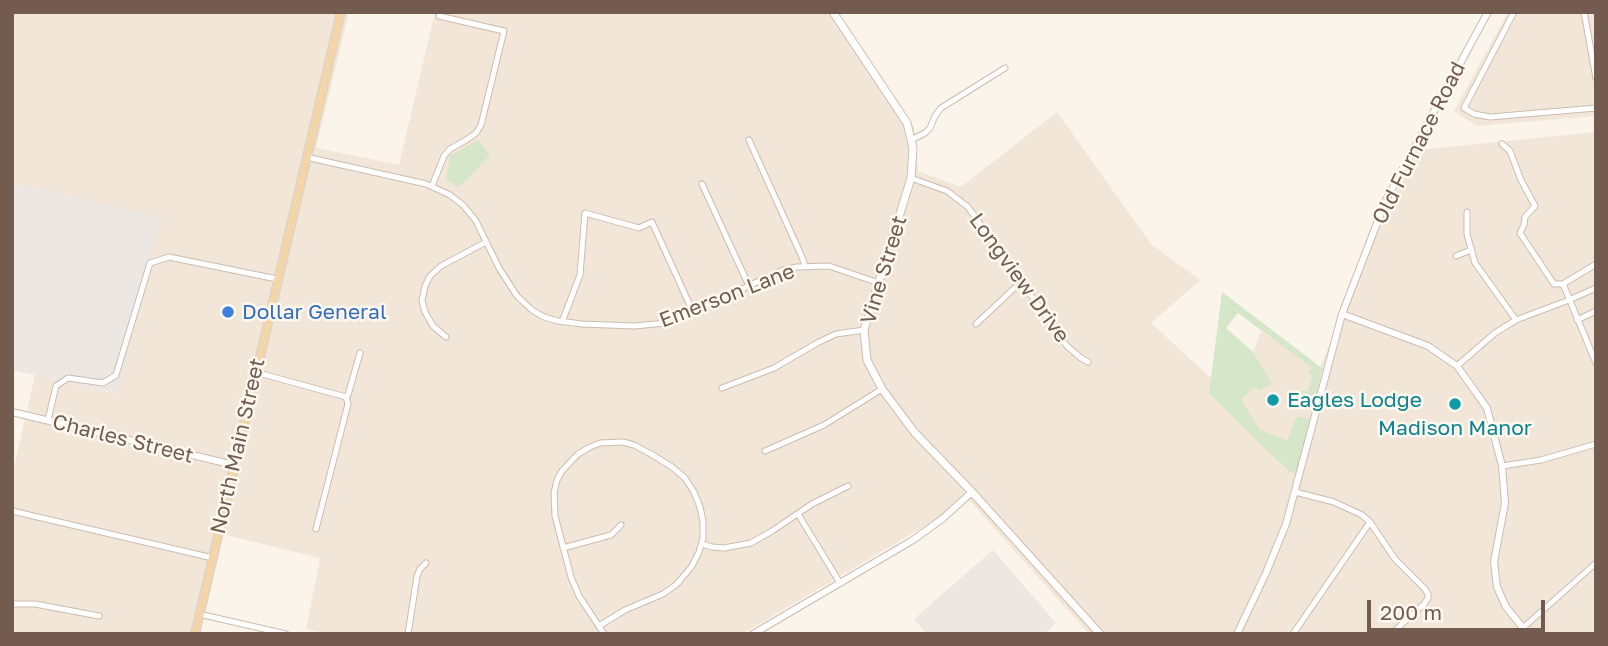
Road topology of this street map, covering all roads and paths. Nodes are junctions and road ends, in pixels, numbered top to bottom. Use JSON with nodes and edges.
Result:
{"nodes":[{"id":1,"x":341,"y":12,"type":"edge"},
{"id":2,"x":833,"y":12,"type":"edge"},
{"id":3,"x":1488,"y":12,"type":"edge"},
{"id":4,"x":1514,"y":12,"type":"edge"},
{"id":5,"x":1584,"y":12,"type":"edge"},
{"id":6,"x":439,"y":16,"type":"dead end"},
{"id":7,"x":1006,"y":68,"type":"dead end"},
{"id":8,"x":1596,"y":78,"type":"edge"},
{"id":9,"x":1596,"y":108,"type":"edge"},
{"id":10,"x":749,"y":140,"type":"dead end"},
{"id":11,"x":911,"y":140,"type":"junction"},
{"id":12,"x":1502,"y":144,"type":"dead end"},
{"id":13,"x":306,"y":157,"type":"junction"},
{"id":14,"x":911,"y":178,"type":"junction"},
{"id":15,"x":702,"y":184,"type":"dead end"},
{"id":16,"x":432,"y":186,"type":"junction"},
{"id":17,"x":1467,"y":212,"type":"dead end"},
{"id":18,"x":486,"y":242,"type":"junction"},
{"id":19,"x":1471,"y":250,"type":"junction"},
{"id":20,"x":1456,"y":256,"type":"dead end"},
{"id":21,"x":1596,"y":264,"type":"edge"},
{"id":22,"x":805,"y":266,"type":"junction"},
{"id":23,"x":277,"y":279,"type":"junction"},
{"id":24,"x":1021,"y":281,"type":"junction"},
{"id":25,"x":879,"y":282,"type":"junction"},
{"id":26,"x":1563,"y":284,"type":"junction"},
{"id":27,"x":749,"y":286,"type":"junction"},
{"id":28,"x":1596,"y":288,"type":"edge"},
{"id":29,"x":1569,"y":300,"type":"junction"},
{"id":30,"x":1596,"y":311,"type":"edge"},
{"id":31,"x":693,"y":312,"type":"junction"},
{"id":32,"x":1342,"y":314,"type":"junction"},
{"id":33,"x":1516,"y":320,"type":"junction"},
{"id":34,"x":1577,"y":320,"type":"junction"},
{"id":35,"x":562,"y":321,"type":"junction"},
{"id":36,"x":976,"y":324,"type":"dead end"},
{"id":37,"x":864,"y":330,"type":"junction"},
{"id":38,"x":446,"y":337,"type":"dead end"},
{"id":39,"x":360,"y":353,"type":"dead end"},
{"id":40,"x":1088,"y":362,"type":"dead end"},
{"id":41,"x":1596,"y":363,"type":"edge"},
{"id":42,"x":1457,"y":366,"type":"junction"},
{"id":43,"x":255,"y":372,"type":"junction"},
{"id":44,"x":722,"y":388,"type":"dead end"},
{"id":45,"x":882,"y":389,"type":"junction"},
{"id":46,"x":346,"y":397,"type":"junction"},
{"id":47,"x":12,"y":412,"type":"edge"},
{"id":48,"x":48,"y":420,"type":"junction"},
{"id":49,"x":1596,"y":443,"type":"edge"},
{"id":50,"x":765,"y":451,"type":"dead end"},
{"id":51,"x":234,"y":465,"type":"junction"},
{"id":52,"x":1502,"y":466,"type":"junction"},
{"id":53,"x":848,"y":486,"type":"dead end"},
{"id":54,"x":972,"y":492,"type":"junction"},
{"id":55,"x":1295,"y":492,"type":"junction"},
{"id":56,"x":12,"y":511,"type":"edge"},
{"id":57,"x":798,"y":514,"type":"junction"},
{"id":58,"x":1370,"y":522,"type":"junction"},
{"id":59,"x":621,"y":525,"type":"dead end"},
{"id":60,"x":316,"y":529,"type":"dead end"},
{"id":61,"x":702,"y":544,"type":"junction"},
{"id":62,"x":563,"y":548,"type":"junction"},
{"id":63,"x":212,"y":558,"type":"junction"},
{"id":64,"x":426,"y":563,"type":"dead end"},
{"id":65,"x":1593,"y":565,"type":"edge"},
{"id":66,"x":1596,"y":573,"type":"edge"},
{"id":67,"x":840,"y":583,"type":"junction"},
{"id":68,"x":12,"y":604,"type":"edge"},
{"id":69,"x":199,"y":614,"type":"junction"},
{"id":70,"x":99,"y":616,"type":"dead end"},
{"id":71,"x":599,"y":626,"type":"junction"},
{"id":72,"x":1523,"y":628,"type":"junction"},
{"id":73,"x":195,"y":634,"type":"edge"},
{"id":74,"x":286,"y":634,"type":"edge"},
{"id":75,"x":408,"y":634,"type":"edge"},
{"id":76,"x":604,"y":634,"type":"edge"},
{"id":77,"x":753,"y":634,"type":"edge"},
{"id":78,"x":1100,"y":634,"type":"edge"},
{"id":79,"x":1237,"y":634,"type":"edge"},
{"id":80,"x":1293,"y":634,"type":"edge"},
{"id":81,"x":1391,"y":634,"type":"edge"},
{"id":82,"x":1516,"y":634,"type":"edge"},
{"id":83,"x":1528,"y":634,"type":"edge"}],
"edges":[{"from":1,"to":13,"type":"main road","name":"North Main Street"},
{"from":2,"to":11,"type":"main road","name":"Vine Street"},
{"from":3,"to":32,"type":"street","name":"Old Furnace Road"},
{"from":4,"to":9,"type":"street"},
{"from":5,"to":8,"type":"street"},
{"from":6,"to":16,"type":"street"},
{"from":7,"to":11,"type":"street"},
{"from":10,"to":22,"type":"street"},
{"from":11,"to":14,"type":"main road","name":"Vine Street"},
{"from":12,"to":26,"type":"street"},
{"from":13,"to":16,"type":"street","name":"Emerson Lane"},
{"from":13,"to":23,"type":"main road","name":"North Main Street"},
{"from":14,"to":24,"type":"street","name":"Longview Drive"},
{"from":14,"to":25,"type":"main road","name":"Vine Street"},
{"from":15,"to":27,"type":"street"},
{"from":16,"to":18,"type":"street","name":"Emerson Lane"},
{"from":17,"to":19,"type":"street"},
{"from":18,"to":35,"type":"street","name":"Emerson Lane"},
{"from":18,"to":38,"type":"street"},
{"from":19,"to":20,"type":"street"},
{"from":19,"to":33,"type":"street"},
{"from":21,"to":26,"type":"street"},
{"from":22,"to":25,"type":"street","name":"Emerson Lane"},
{"from":22,"to":27,"type":"street","name":"Emerson Lane"},
{"from":23,"to":43,"type":"main road","name":"North Main Street"},
{"from":23,"to":48,"type":"street"},
{"from":24,"to":36,"type":"street"},
{"from":24,"to":40,"type":"street","name":"Longview Drive"},
{"from":25,"to":37,"type":"main road","name":"Vine Street"},
{"from":26,"to":29,"type":"street"},
{"from":27,"to":31,"type":"street","name":"Emerson Lane"},
{"from":28,"to":29,"type":"street"},
{"from":29,"to":33,"type":"street"},
{"from":29,"to":34,"type":"street"},
{"from":30,"to":34,"type":"street"},
{"from":31,"to":35,"type":"street","name":"Emerson Lane"},
{"from":31,"to":35,"type":"street"},
{"from":32,"to":42,"type":"street"},
{"from":32,"to":55,"type":"street","name":"Old Furnace Road"},
{"from":33,"to":42,"type":"street"},
{"from":34,"to":41,"type":"street"},
{"from":37,"to":44,"type":"street"},
{"from":37,"to":45,"type":"main road","name":"Vine Street"},
{"from":39,"to":46,"type":"street"},
{"from":42,"to":52,"type":"street"},
{"from":43,"to":46,"type":"street"},
{"from":43,"to":51,"type":"main road","name":"North Main Street"},
{"from":45,"to":50,"type":"street"},
{"from":45,"to":54,"type":"main road","name":"Vine Street"},
{"from":46,"to":60,"type":"street"},
{"from":47,"to":48,"type":"street","name":"Charles Street"},
{"from":48,"to":51,"type":"street","name":"Charles Street"},
{"from":49,"to":52,"type":"street"},
{"from":51,"to":63,"type":"main road","name":"North Main Street"},
{"from":52,"to":72,"type":"street"},
{"from":53,"to":57,"type":"street"},
{"from":54,"to":67,"type":"street"},
{"from":54,"to":78,"type":"main road","name":"Vine Street"},
{"from":55,"to":58,"type":"street"},
{"from":55,"to":79,"type":"street","name":"Old Furnace Road"},
{"from":56,"to":63,"type":"street"},
{"from":57,"to":61,"type":"street"},
{"from":57,"to":67,"type":"street"},
{"from":58,"to":80,"type":"street"},
{"from":58,"to":81,"type":"street"},
{"from":59,"to":62,"type":"street"},
{"from":61,"to":62,"type":"street"},
{"from":61,"to":71,"type":"street"},
{"from":62,"to":71,"type":"street"},
{"from":63,"to":69,"type":"main road","name":"North Main Street"},
{"from":64,"to":75,"type":"street"},
{"from":65,"to":66,"type":"street"},
{"from":65,"to":72,"type":"street"},
{"from":67,"to":77,"type":"street"},
{"from":68,"to":70,"type":"street"},
{"from":69,"to":73,"type":"main road","name":"North Main Street"},
{"from":69,"to":74,"type":"street"},
{"from":71,"to":76,"type":"street"},
{"from":72,"to":82,"type":"street"},
{"from":72,"to":83,"type":"street"}]}
